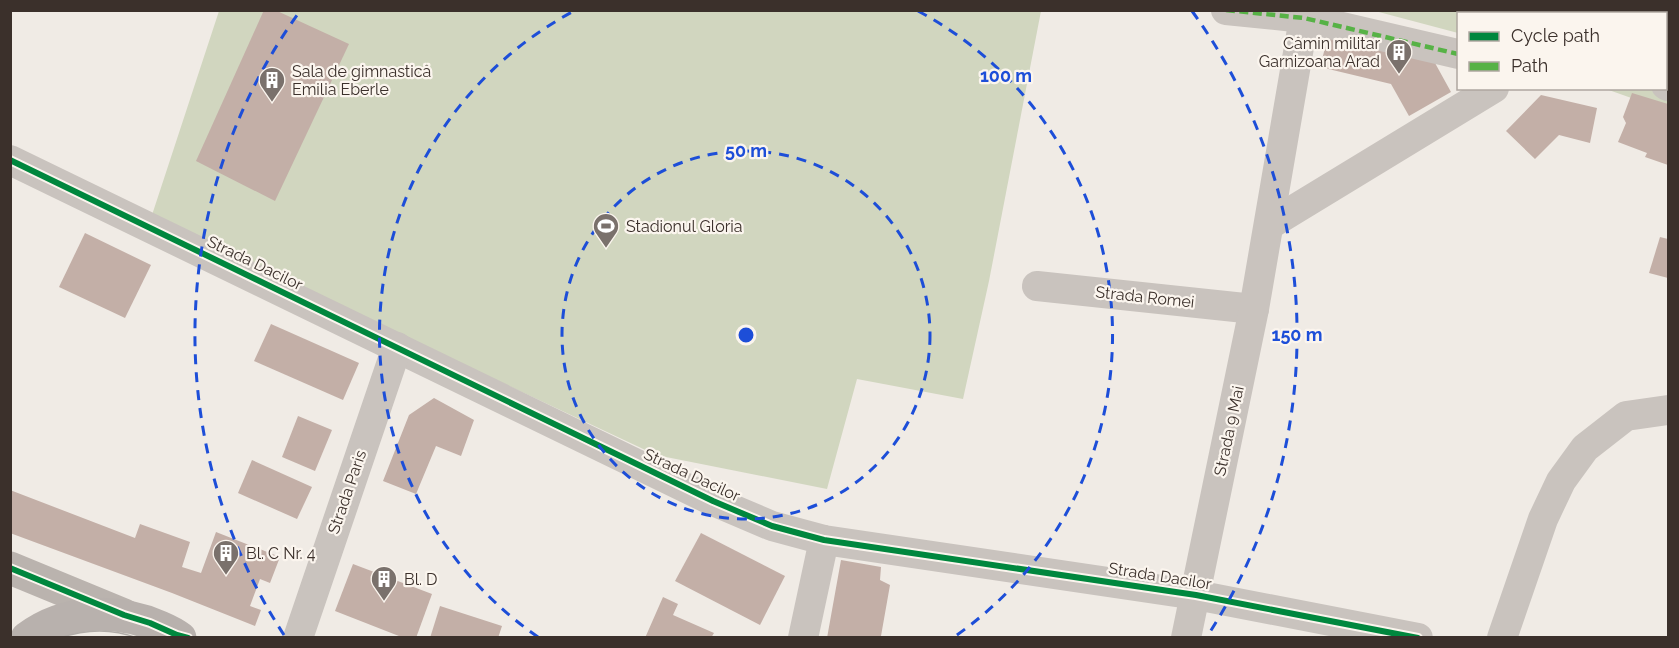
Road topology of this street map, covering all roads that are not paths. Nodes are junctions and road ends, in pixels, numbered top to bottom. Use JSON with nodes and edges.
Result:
{"nodes":[{"id":1,"x":1226,"y":10,"type":"edge"},
{"id":2,"x":1304,"y":18,"type":"junction"},
{"id":3,"x":1457,"y":54,"type":"edge"},
{"id":4,"x":1491,"y":90,"type":"edge"},
{"id":5,"x":10,"y":160,"type":"edge"},
{"id":6,"x":1269,"y":225,"type":"junction"},
{"id":7,"x":1037,"y":285,"type":"dead end"},
{"id":8,"x":1254,"y":309,"type":"junction"},
{"id":9,"x":397,"y":347,"type":"junction"},
{"id":10,"x":1668,"y":410,"type":"edge"},
{"id":11,"x":824,"y":540,"type":"junction"},
{"id":12,"x":10,"y":568,"type":"edge"},
{"id":13,"x":1196,"y":595,"type":"junction"},
{"id":14,"x":124,"y":615,"type":"junction"},
{"id":15,"x":182,"y":637,"type":"edge"},
{"id":16,"x":27,"y":638,"type":"edge"},
{"id":17,"x":298,"y":638,"type":"edge"},
{"id":18,"x":803,"y":638,"type":"edge"},
{"id":19,"x":1186,"y":638,"type":"edge"},
{"id":20,"x":1418,"y":638,"type":"edge"},
{"id":21,"x":1502,"y":638,"type":"edge"}],
"edges":[{"from":1,"to":2,"type":"street"},
{"from":2,"to":3,"type":"street"},
{"from":2,"to":6,"type":"street","name":"Strada 9 Mai"},
{"from":4,"to":6,"type":"street"},
{"from":5,"to":9,"type":"street","name":"Strada Dacilor"},
{"from":6,"to":8,"type":"street","name":"Strada 9 Mai"},
{"from":7,"to":8,"type":"street","name":"Strada Romei"},
{"from":8,"to":13,"type":"street","name":"Strada 9 Mai"},
{"from":9,"to":11,"type":"street","name":"Strada Dacilor"},
{"from":9,"to":17,"type":"street","name":"Strada Paris"},
{"from":10,"to":21,"type":"street"},
{"from":11,"to":13,"type":"street","name":"Strada Dacilor"},
{"from":11,"to":18,"type":"street"},
{"from":12,"to":14,"type":"main road"},
{"from":13,"to":19,"type":"street","name":"Strada 9 Mai"},
{"from":13,"to":20,"type":"street","name":"Strada Dacilor"},
{"from":14,"to":15,"type":"main road"},
{"from":14,"to":16,"type":"main road"}]}
